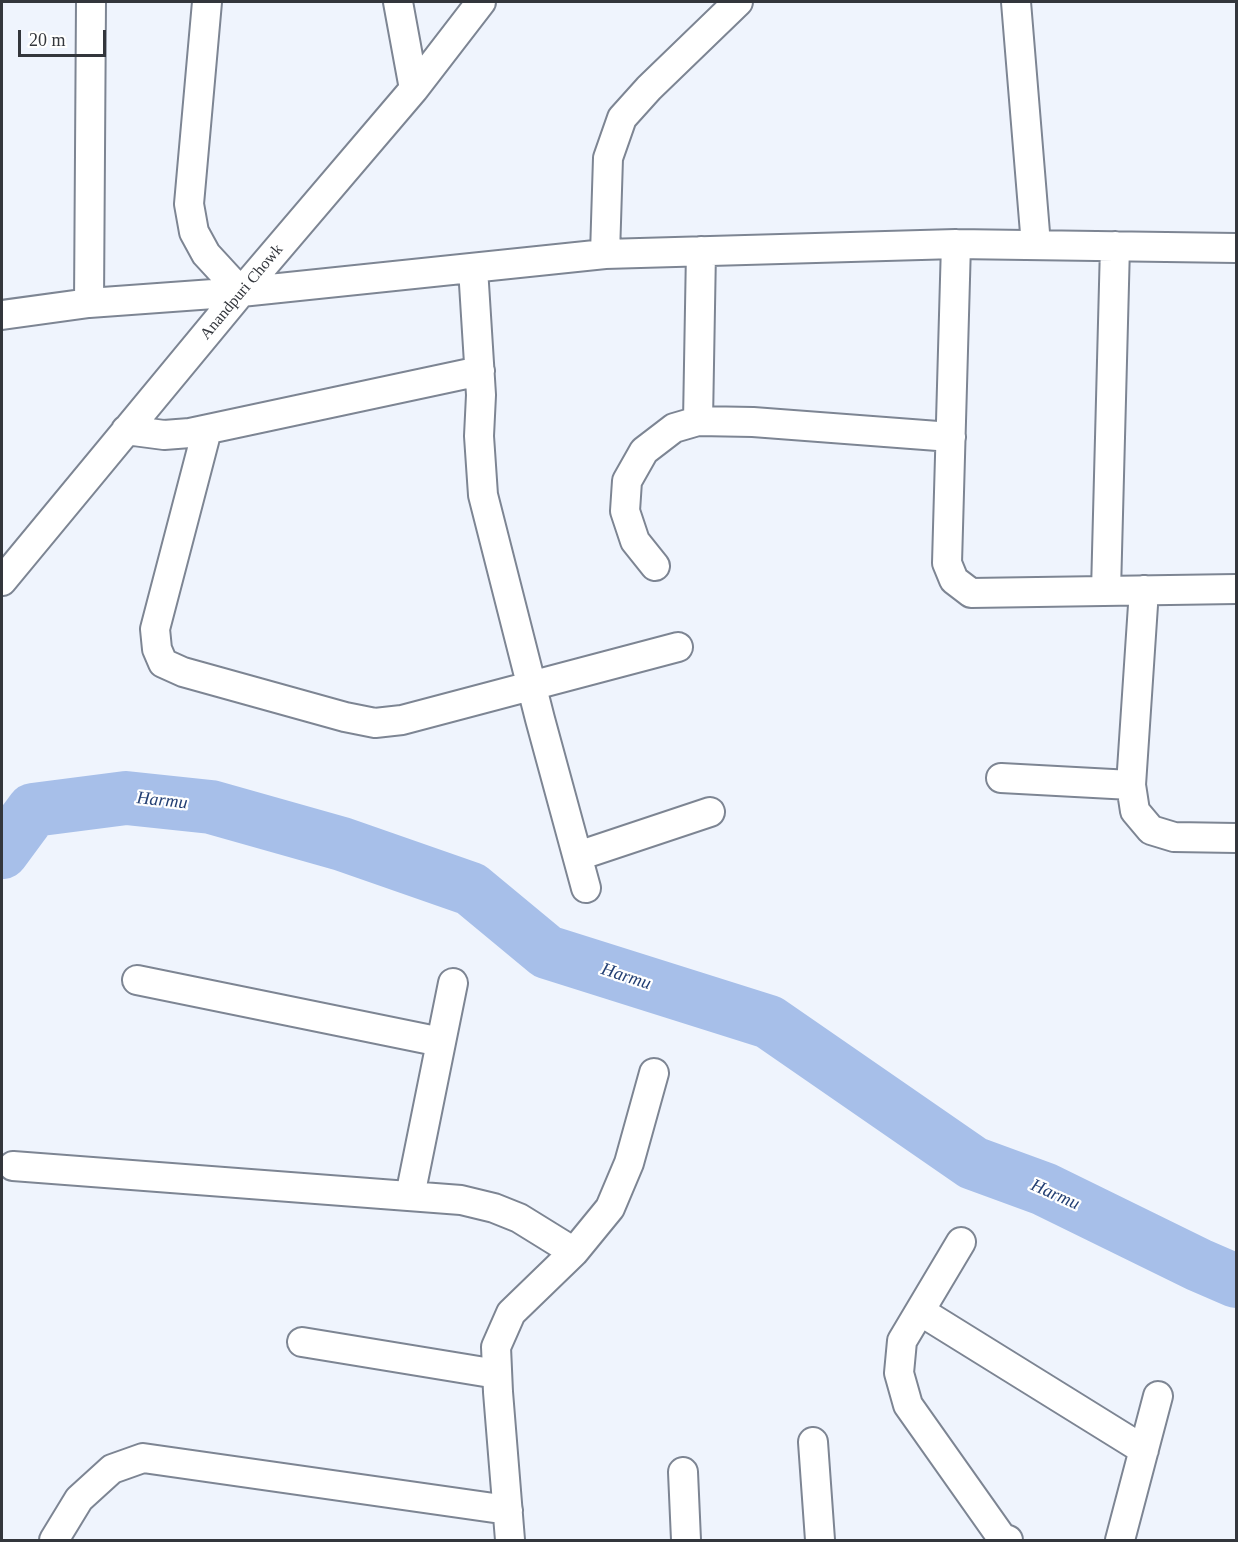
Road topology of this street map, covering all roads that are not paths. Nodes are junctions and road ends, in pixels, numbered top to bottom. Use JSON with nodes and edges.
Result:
{"nodes":[{"id":1,"x":91,"y":2,"type":"edge"},
{"id":2,"x":207,"y":2,"type":"edge"},
{"id":3,"x":399,"y":2,"type":"edge"},
{"id":4,"x":481,"y":2,"type":"edge"},
{"id":5,"x":738,"y":2,"type":"edge"},
{"id":6,"x":1016,"y":2,"type":"edge"},
{"id":7,"x":414,"y":89,"type":"junction"},
{"id":8,"x":956,"y":244,"type":"junction"},
{"id":9,"x":1035,"y":245,"type":"junction"},
{"id":10,"x":1115,"y":246,"type":"junction"},
{"id":11,"x":1236,"y":248,"type":"edge"},
{"id":12,"x":701,"y":251,"type":"junction"},
{"id":13,"x":605,"y":254,"type":"junction"},
{"id":14,"x":473,"y":268,"type":"junction"},
{"id":15,"x":241,"y":292,"type":"junction"},
{"id":16,"x":89,"y":303,"type":"junction"},
{"id":17,"x":2,"y":315,"type":"edge"},
{"id":18,"x":480,"y":371,"type":"junction"},
{"id":19,"x":698,"y":421,"type":"junction"},
{"id":20,"x":126,"y":430,"type":"junction"},
{"id":21,"x":207,"y":430,"type":"junction"},
{"id":22,"x":951,"y":437,"type":"junction"},
{"id":23,"x":655,"y":566,"type":"dead end"},
{"id":24,"x":2,"y":581,"type":"edge"},
{"id":25,"x":1236,"y":589,"type":"edge"},
{"id":26,"x":1144,"y":590,"type":"junction"},
{"id":27,"x":1106,"y":591,"type":"junction"},
{"id":28,"x":678,"y":647,"type":"dead end"},
{"id":29,"x":532,"y":686,"type":"junction"},
{"id":30,"x":1001,"y":778,"type":"dead end"},
{"id":31,"x":1131,"y":785,"type":"junction"},
{"id":32,"x":710,"y":812,"type":"dead end"},
{"id":33,"x":1236,"y":838,"type":"edge"},
{"id":34,"x":578,"y":856,"type":"junction"},
{"id":35,"x":586,"y":888,"type":"dead end"},
{"id":36,"x":137,"y":980,"type":"dead end"},
{"id":37,"x":453,"y":983,"type":"dead end"},
{"id":38,"x":441,"y":1042,"type":"junction"},
{"id":39,"x":654,"y":1073,"type":"dead end"},
{"id":40,"x":13,"y":1166,"type":"dead end"},
{"id":41,"x":410,"y":1196,"type":"junction"},
{"id":42,"x":961,"y":1242,"type":"dead end"},
{"id":43,"x":574,"y":1252,"type":"junction"},
{"id":44,"x":920,"y":1311,"type":"junction"},
{"id":45,"x":302,"y":1342,"type":"dead end"},
{"id":46,"x":497,"y":1374,"type":"junction"},
{"id":47,"x":1158,"y":1396,"type":"dead end"},
{"id":48,"x":813,"y":1442,"type":"dead end"},
{"id":49,"x":1144,"y":1450,"type":"junction"},
{"id":50,"x":683,"y":1472,"type":"dead end"},
{"id":51,"x":508,"y":1510,"type":"junction"},
{"id":52,"x":54,"y":1540,"type":"edge"},
{"id":53,"x":510,"y":1540,"type":"edge"},
{"id":54,"x":686,"y":1540,"type":"edge"},
{"id":55,"x":820,"y":1540,"type":"edge"},
{"id":56,"x":1004,"y":1540,"type":"edge"},
{"id":57,"x":1120,"y":1540,"type":"edge"}],
"edges":[{"from":1,"to":16,"type":"street"},
{"from":2,"to":15,"type":"street"},
{"from":3,"to":7,"type":"street"},
{"from":4,"to":7,"type":"street","name":"Anandpuri Chowk"},
{"from":5,"to":13,"type":"street"},
{"from":6,"to":9,"type":"street"},
{"from":7,"to":15,"type":"street","name":"Anandpuri Chowk"},
{"from":8,"to":9,"type":"street"},
{"from":8,"to":12,"type":"street"},
{"from":8,"to":22,"type":"street"},
{"from":9,"to":10,"type":"street"},
{"from":10,"to":11,"type":"street"},
{"from":10,"to":27,"type":"street"},
{"from":12,"to":13,"type":"street"},
{"from":12,"to":19,"type":"street"},
{"from":13,"to":14,"type":"street"},
{"from":14,"to":15,"type":"street"},
{"from":14,"to":18,"type":"street"},
{"from":15,"to":16,"type":"street"},
{"from":15,"to":20,"type":"street","name":"Anandpuri Chowk"},
{"from":16,"to":17,"type":"street"},
{"from":18,"to":21,"type":"street"},
{"from":18,"to":29,"type":"street"},
{"from":19,"to":22,"type":"street"},
{"from":19,"to":23,"type":"street"},
{"from":20,"to":21,"type":"street"},
{"from":20,"to":24,"type":"street","name":"Anandpuri Chowk"},
{"from":21,"to":29,"type":"street"},
{"from":22,"to":27,"type":"street"},
{"from":25,"to":26,"type":"street"},
{"from":26,"to":27,"type":"street"},
{"from":26,"to":31,"type":"street"},
{"from":28,"to":29,"type":"street"},
{"from":29,"to":34,"type":"street"},
{"from":30,"to":31,"type":"street"},
{"from":31,"to":33,"type":"street"},
{"from":32,"to":34,"type":"street"},
{"from":34,"to":35,"type":"street"},
{"from":36,"to":38,"type":"street"},
{"from":37,"to":38,"type":"street"},
{"from":38,"to":41,"type":"street"},
{"from":39,"to":43,"type":"street"},
{"from":40,"to":41,"type":"street"},
{"from":41,"to":43,"type":"street"},
{"from":42,"to":44,"type":"street"},
{"from":43,"to":46,"type":"street"},
{"from":44,"to":49,"type":"street"},
{"from":44,"to":56,"type":"street"},
{"from":45,"to":46,"type":"street"},
{"from":46,"to":51,"type":"street"},
{"from":47,"to":49,"type":"street"},
{"from":48,"to":55,"type":"street"},
{"from":49,"to":57,"type":"street"},
{"from":50,"to":54,"type":"street"},
{"from":51,"to":52,"type":"street"},
{"from":51,"to":53,"type":"street"}]}
